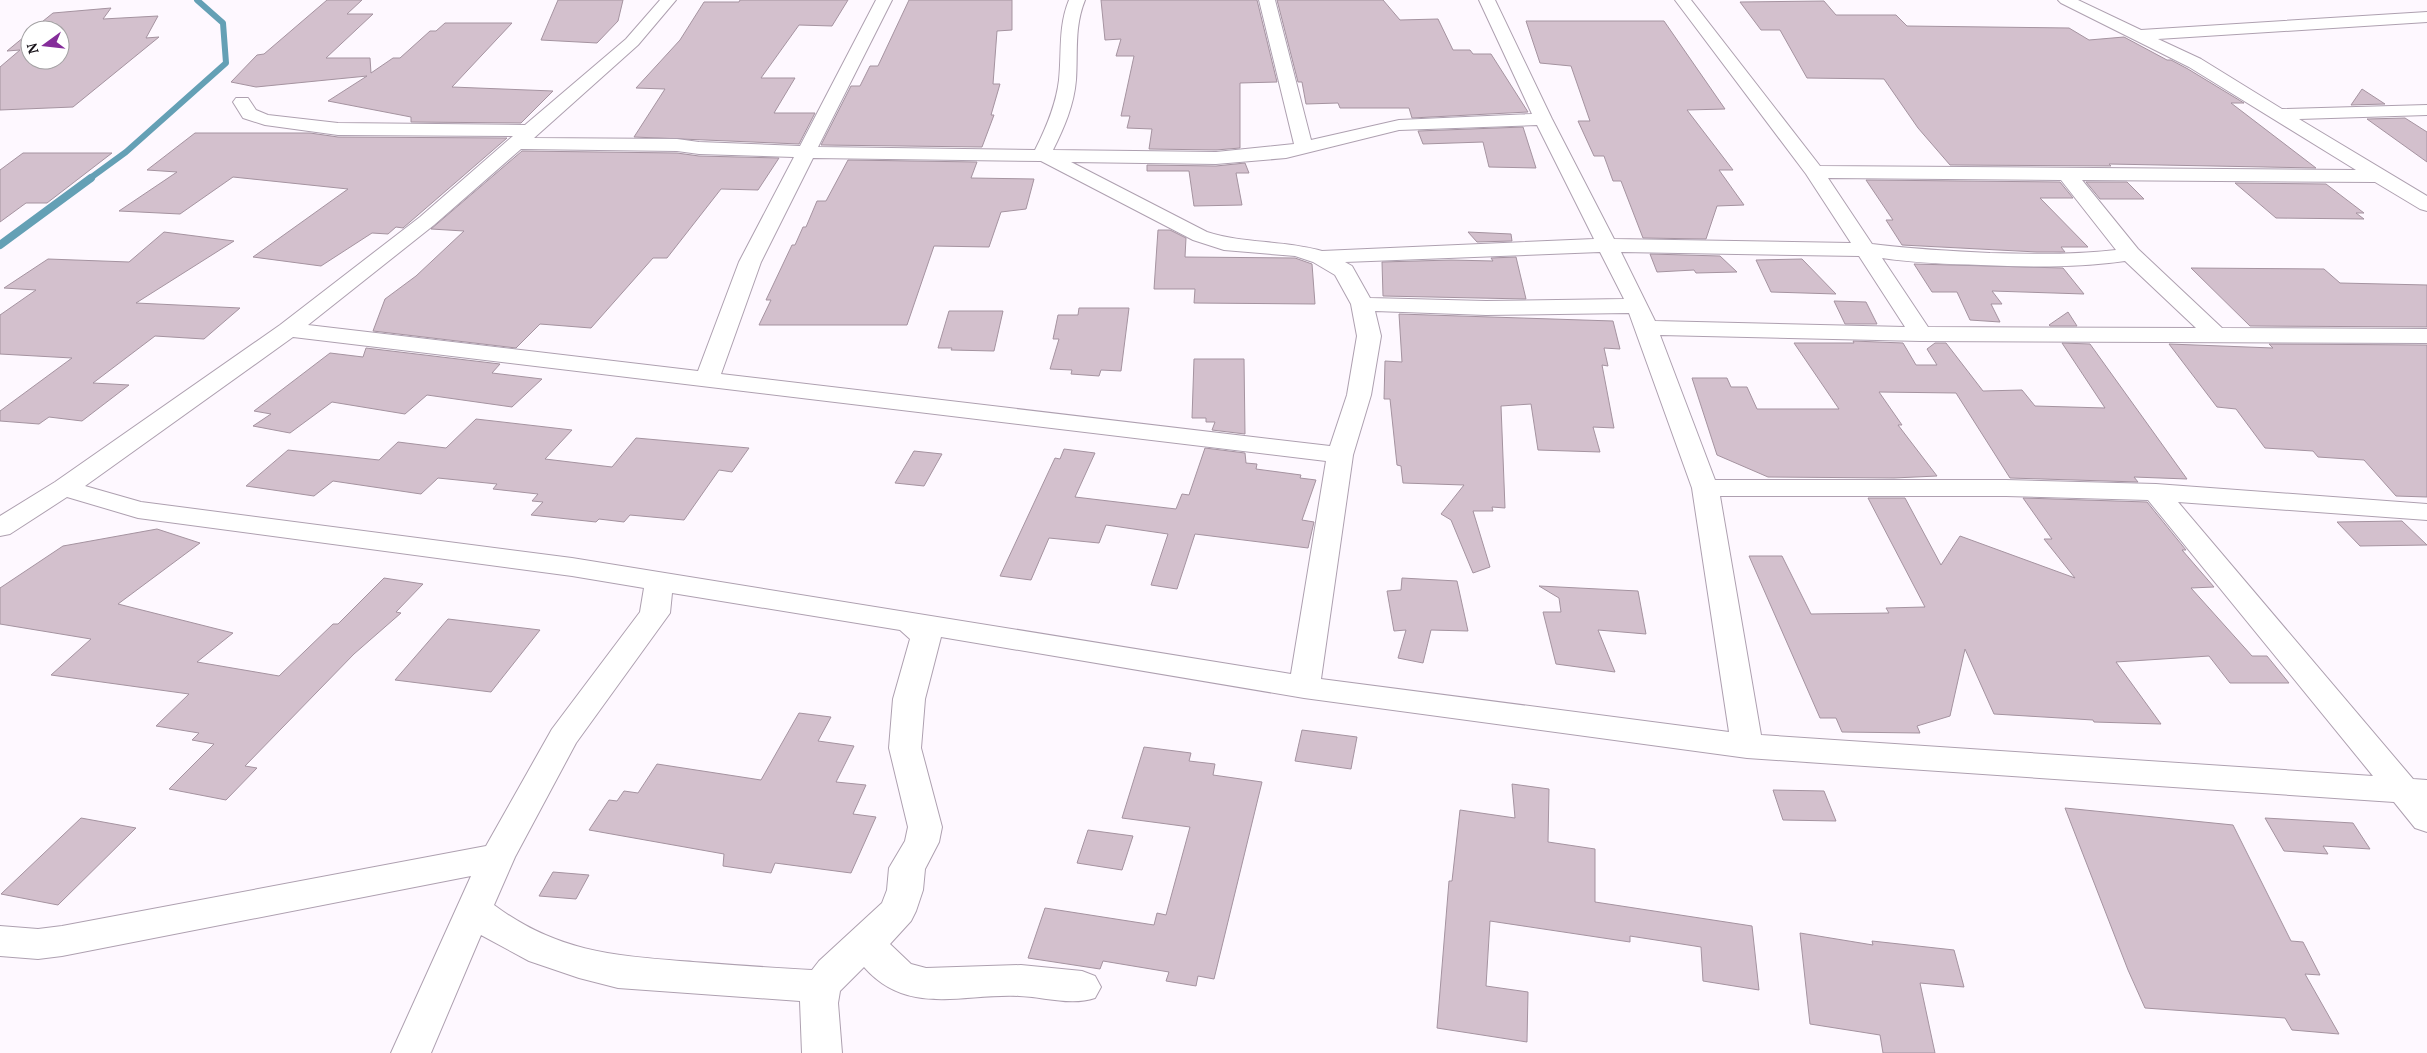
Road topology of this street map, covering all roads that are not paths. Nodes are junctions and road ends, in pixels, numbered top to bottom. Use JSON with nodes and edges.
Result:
{"nodes":[{"id":1,"x":668,"y":0,"type":"edge"},
{"id":2,"x":884,"y":0,"type":"edge"},
{"id":3,"x":1077,"y":0,"type":"edge"},
{"id":4,"x":1267,"y":0,"type":"edge"},
{"id":5,"x":1487,"y":0,"type":"edge"},
{"id":6,"x":1682,"y":0,"type":"edge"},
{"id":7,"x":2066,"y":0,"type":"edge"},
{"id":8,"x":2427,"y":17,"type":"edge"},
{"id":9,"x":2140,"y":35,"type":"junction"},
{"id":10,"x":242,"y":102,"type":"dead end"},
{"id":11,"x":2427,"y":110,"type":"edge"},
{"id":12,"x":2279,"y":114,"type":"junction"},
{"id":13,"x":1542,"y":119,"type":"junction"},
{"id":14,"x":524,"y":137,"type":"junction"},
{"id":15,"x":1304,"y":148,"type":"junction"},
{"id":16,"x":804,"y":152,"type":"junction"},
{"id":17,"x":1042,"y":154,"type":"junction"},
{"id":18,"x":1814,"y":172,"type":"junction"},
{"id":19,"x":2067,"y":174,"type":"junction"},
{"id":20,"x":2380,"y":176,"type":"junction"},
{"id":21,"x":2427,"y":205,"type":"edge"},
{"id":22,"x":1606,"y":245,"type":"junction"},
{"id":23,"x":1868,"y":250,"type":"junction"},
{"id":24,"x":2130,"y":254,"type":"junction"},
{"id":25,"x":1321,"y":257,"type":"junction"},
{"id":26,"x":1362,"y":304,"type":"junction"},
{"id":27,"x":1638,"y":306,"type":"junction"},
{"id":28,"x":1647,"y":328,"type":"junction"},
{"id":29,"x":288,"y":330,"type":"junction"},
{"id":30,"x":1921,"y":334,"type":"junction"},
{"id":31,"x":2216,"y":334,"type":"junction"},
{"id":32,"x":2427,"y":336,"type":"edge"},
{"id":33,"x":707,"y":379,"type":"junction"},
{"id":34,"x":1340,"y":454,"type":"junction"},
{"id":35,"x":64,"y":488,"type":"junction"},
{"id":36,"x":1705,"y":488,"type":"junction"},
{"id":37,"x":2156,"y":492,"type":"junction"},
{"id":38,"x":2427,"y":512,"type":"edge"},
{"id":39,"x":0,"y":528,"type":"edge"},
{"id":40,"x":659,"y":582,"type":"junction"},
{"id":41,"x":910,"y":623,"type":"junction"},
{"id":42,"x":1304,"y":687,"type":"junction"},
{"id":43,"x":1746,"y":746,"type":"junction"},
{"id":44,"x":2416,"y":792,"type":"edge"},
{"id":45,"x":2427,"y":819,"type":"edge"},
{"id":46,"x":497,"y":857,"type":"junction"},
{"id":47,"x":474,"y":910,"type":"junction"},
{"id":48,"x":871,"y":938,"type":"junction"},
{"id":49,"x":0,"y":942,"type":"edge"},
{"id":50,"x":821,"y":987,"type":"junction"},
{"id":51,"x":1082,"y":987,"type":"dead end"},
{"id":52,"x":411,"y":1053,"type":"edge"},
{"id":53,"x":822,"y":1053,"type":"edge"}],
"edges":[{"from":1,"to":14,"type":"street"},
{"from":2,"to":16,"type":"street"},
{"from":3,"to":17,"type":"street"},
{"from":4,"to":15,"type":"street"},
{"from":5,"to":13,"type":"street"},
{"from":6,"to":18,"type":"street"},
{"from":7,"to":9,"type":"street"},
{"from":8,"to":9,"type":"street"},
{"from":9,"to":12,"type":"street"},
{"from":10,"to":14,"type":"street"},
{"from":11,"to":12,"type":"street"},
{"from":12,"to":20,"type":"street"},
{"from":13,"to":15,"type":"street"},
{"from":13,"to":22,"type":"street"},
{"from":14,"to":16,"type":"street"},
{"from":14,"to":29,"type":"street"},
{"from":15,"to":17,"type":"street"},
{"from":16,"to":17,"type":"street"},
{"from":16,"to":33,"type":"street"},
{"from":17,"to":25,"type":"street"},
{"from":18,"to":19,"type":"street"},
{"from":18,"to":23,"type":"street"},
{"from":19,"to":20,"type":"street"},
{"from":19,"to":24,"type":"street"},
{"from":20,"to":21,"type":"street"},
{"from":22,"to":23,"type":"street"},
{"from":22,"to":25,"type":"street"},
{"from":22,"to":27,"type":"street"},
{"from":23,"to":24,"type":"street"},
{"from":23,"to":30,"type":"street"},
{"from":24,"to":31,"type":"street"},
{"from":25,"to":26,"type":"street"},
{"from":26,"to":27,"type":"street"},
{"from":26,"to":34,"type":"street"},
{"from":27,"to":28,"type":"street"},
{"from":28,"to":30,"type":"street"},
{"from":28,"to":36,"type":"street"},
{"from":29,"to":33,"type":"street"},
{"from":29,"to":35,"type":"street"},
{"from":30,"to":31,"type":"street"},
{"from":31,"to":32,"type":"street"},
{"from":33,"to":34,"type":"street"},
{"from":34,"to":42,"type":"street"},
{"from":35,"to":39,"type":"street"},
{"from":35,"to":40,"type":"street"},
{"from":36,"to":37,"type":"street"},
{"from":36,"to":43,"type":"street"},
{"from":37,"to":38,"type":"street"},
{"from":37,"to":44,"type":"street"},
{"from":40,"to":41,"type":"street"},
{"from":40,"to":46,"type":"street"},
{"from":41,"to":42,"type":"street"},
{"from":41,"to":48,"type":"street"},
{"from":42,"to":43,"type":"street"},
{"from":43,"to":44,"type":"street"},
{"from":44,"to":45,"type":"street"},
{"from":46,"to":47,"type":"street"},
{"from":46,"to":49,"type":"street"},
{"from":47,"to":50,"type":"street"},
{"from":47,"to":52,"type":"street"},
{"from":48,"to":50,"type":"street"},
{"from":48,"to":51,"type":"street"},
{"from":50,"to":53,"type":"street"}]}
